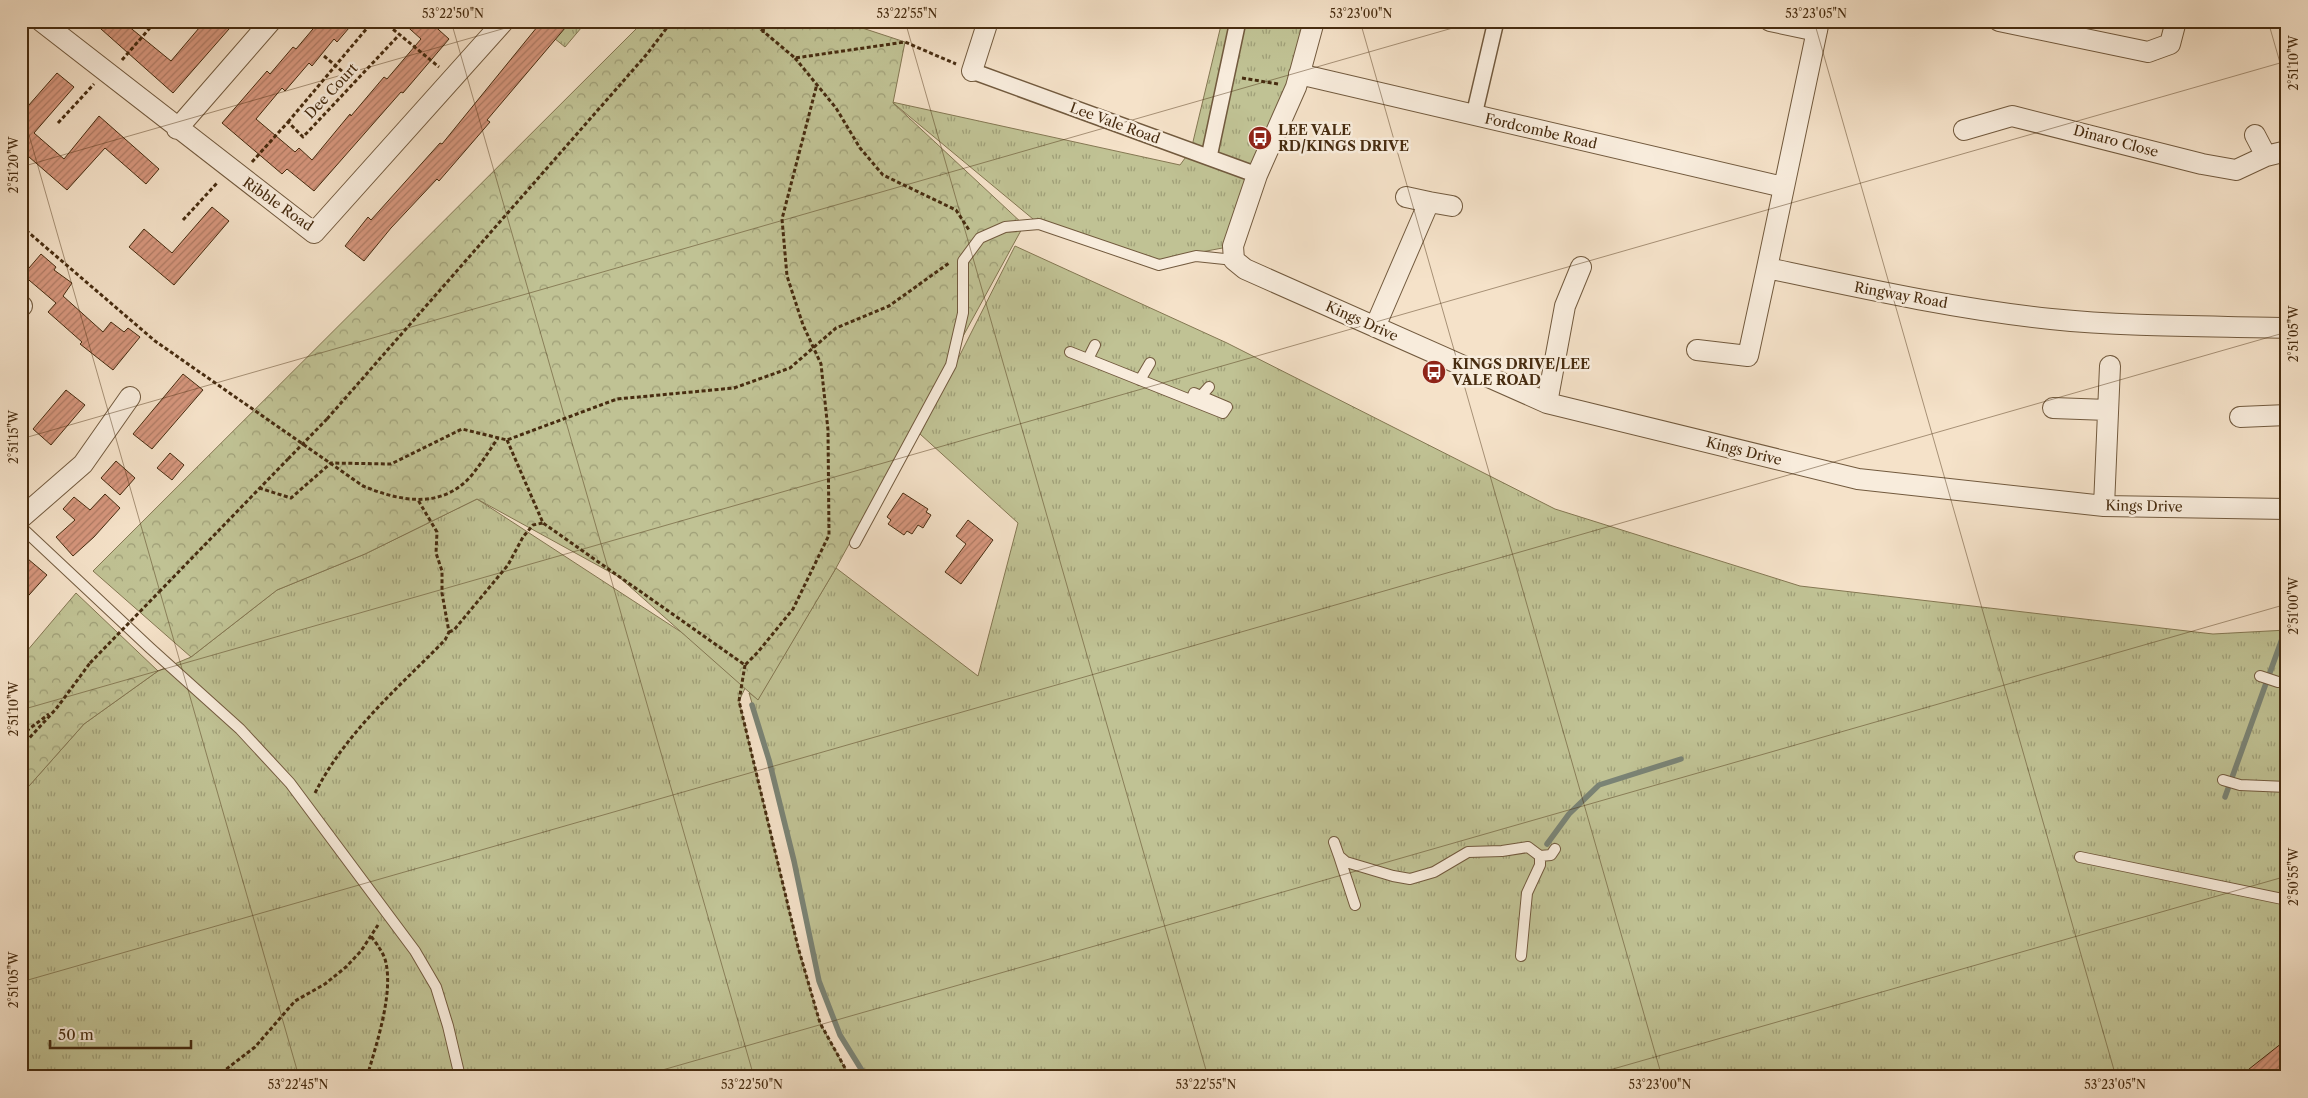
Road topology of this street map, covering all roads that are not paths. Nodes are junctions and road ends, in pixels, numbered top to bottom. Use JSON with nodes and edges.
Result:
{"nodes":[{"id":1,"x":41,"y":21,"type":"edge"},
{"id":2,"x":271,"y":21,"type":"edge"},
{"id":3,"x":504,"y":21,"type":"edge"},
{"id":4,"x":988,"y":21,"type":"edge"},
{"id":5,"x":1238,"y":21,"type":"edge"},
{"id":6,"x":1314,"y":21,"type":"edge"},
{"id":7,"x":1496,"y":21,"type":"edge"},
{"id":8,"x":1770,"y":21,"type":"edge"},
{"id":9,"x":1999,"y":21,"type":"edge"},
{"id":10,"x":2176,"y":21,"type":"edge"},
{"id":11,"x":1818,"y":26,"type":"edge"},
{"id":12,"x":972,"y":72,"type":"joint"},
{"id":13,"x":1297,"y":81,"type":"junction"},
{"id":14,"x":1474,"y":116,"type":"junction"},
{"id":15,"x":177,"y":129,"type":"junction"},
{"id":16,"x":1964,"y":130,"type":"dead end"},
{"id":17,"x":2255,"y":134,"type":"dead end"},
{"id":18,"x":2287,"y":151,"type":"edge"},
{"id":19,"x":2266,"y":156,"type":"junction"},
{"id":20,"x":1209,"y":157,"type":"junction"},
{"id":21,"x":1257,"y":175,"type":"junction"},
{"id":22,"x":1782,"y":188,"type":"junction"},
{"id":23,"x":1406,"y":197,"type":"dead end"},
{"id":24,"x":1429,"y":202,"type":"junction"},
{"id":25,"x":1452,"y":206,"type":"dead end"},
{"id":26,"x":1234,"y":260,"type":"junction"},
{"id":27,"x":1581,"y":267,"type":"dead end"},
{"id":28,"x":1767,"y":268,"type":"junction"},
{"id":29,"x":1375,"y":327,"type":"junction"},
{"id":30,"x":2287,"y":328,"type":"edge"},
{"id":31,"x":1095,"y":345,"type":"dead end"},
{"id":32,"x":1697,"y":350,"type":"dead end"},
{"id":33,"x":1070,"y":352,"type":"dead end"},
{"id":34,"x":1088,"y":359,"type":"junction"},
{"id":35,"x":1150,"y":363,"type":"dead end"},
{"id":36,"x":2110,"y":366,"type":"dead end"},
{"id":37,"x":1140,"y":380,"type":"junction"},
{"id":38,"x":1209,"y":386,"type":"dead end"},
{"id":39,"x":130,"y":396,"type":"dead end"},
{"id":40,"x":1201,"y":396,"type":"junction"},
{"id":41,"x":1190,"y":400,"type":"junction"},
{"id":42,"x":1547,"y":403,"type":"junction"},
{"id":43,"x":2054,"y":408,"type":"dead end"},
{"id":44,"x":2108,"y":410,"type":"junction"},
{"id":45,"x":2287,"y":415,"type":"edge"},
{"id":46,"x":2240,"y":417,"type":"dead end"},
{"id":47,"x":2104,"y":506,"type":"junction"},
{"id":48,"x":2287,"y":509,"type":"edge"},
{"id":49,"x":21,"y":518,"type":"edge"},
{"id":50,"x":21,"y":527,"type":"edge"},
{"id":51,"x":855,"y":543,"type":"dead end"},
{"id":52,"x":2260,"y":676,"type":"dead end"},
{"id":53,"x":2278,"y":682,"type":"dead end"},
{"id":54,"x":2223,"y":780,"type":"dead end"},
{"id":55,"x":2287,"y":787,"type":"edge"},
{"id":56,"x":1334,"y":842,"type":"dead end"},
{"id":57,"x":1555,"y":848,"type":"dead end"},
{"id":58,"x":1339,"y":856,"type":"junction"},
{"id":59,"x":1540,"y":856,"type":"junction"},
{"id":60,"x":2080,"y":858,"type":"dead end"},
{"id":61,"x":2287,"y":900,"type":"edge"},
{"id":62,"x":1355,"y":905,"type":"dead end"},
{"id":63,"x":1521,"y":956,"type":"dead end"},
{"id":64,"x":460,"y":1077,"type":"edge"}],
"edges":[{"from":1,"to":15,"type":"street","name":"Ribble Road"},
{"from":2,"to":15,"type":"street"},
{"from":3,"to":15,"type":"street","name":"Ribble Road"},
{"from":4,"to":12,"type":"street"},
{"from":5,"to":20,"type":"street"},
{"from":6,"to":13,"type":"street"},
{"from":7,"to":14,"type":"street"},
{"from":8,"to":11,"type":"street"},
{"from":9,"to":10,"type":"street"},
{"from":11,"to":22,"type":"street"},
{"from":12,"to":20,"type":"street","name":"Lee Vale Road"},
{"from":13,"to":14,"type":"street","name":"Fordcombe Road"},
{"from":13,"to":21,"type":"street"},
{"from":14,"to":22,"type":"street","name":"Fordcombe Road"},
{"from":16,"to":19,"type":"street","name":"Dinaro Close"},
{"from":17,"to":19,"type":"street"},
{"from":18,"to":19,"type":"street","name":"Dinaro Close"},
{"from":20,"to":21,"type":"street","name":"Lee Vale Road"},
{"from":21,"to":26,"type":"street"},
{"from":22,"to":28,"type":"street"},
{"from":23,"to":24,"type":"street"},
{"from":24,"to":25,"type":"street"},
{"from":24,"to":29,"type":"street"},
{"from":26,"to":29,"type":"street","name":"Kings Drive"},
{"from":26,"to":51,"type":"lane"},
{"from":27,"to":42,"type":"street"},
{"from":28,"to":30,"type":"street","name":"Ringway Road"},
{"from":28,"to":32,"type":"street"},
{"from":29,"to":42,"type":"street","name":"Kings Drive"},
{"from":31,"to":34,"type":"lane"},
{"from":33,"to":34,"type":"lane"},
{"from":34,"to":37,"type":"lane"},
{"from":35,"to":37,"type":"lane"},
{"from":36,"to":44,"type":"street"},
{"from":37,"to":41,"type":"lane"},
{"from":38,"to":40,"type":"lane"},
{"from":39,"to":49,"type":"street"},
{"from":40,"to":41,"type":"lane"},
{"from":40,"to":41,"type":"lane"},
{"from":42,"to":47,"type":"street","name":"Kings Drive"},
{"from":43,"to":44,"type":"street"},
{"from":44,"to":47,"type":"street"},
{"from":45,"to":46,"type":"street"},
{"from":47,"to":48,"type":"street","name":"Kings Drive"},
{"from":50,"to":64,"type":"lane"},
{"from":52,"to":53,"type":"lane"},
{"from":54,"to":55,"type":"lane"},
{"from":56,"to":58,"type":"lane"},
{"from":57,"to":59,"type":"lane"},
{"from":58,"to":59,"type":"lane"},
{"from":58,"to":62,"type":"lane"},
{"from":59,"to":63,"type":"lane"},
{"from":60,"to":61,"type":"lane"}]}
